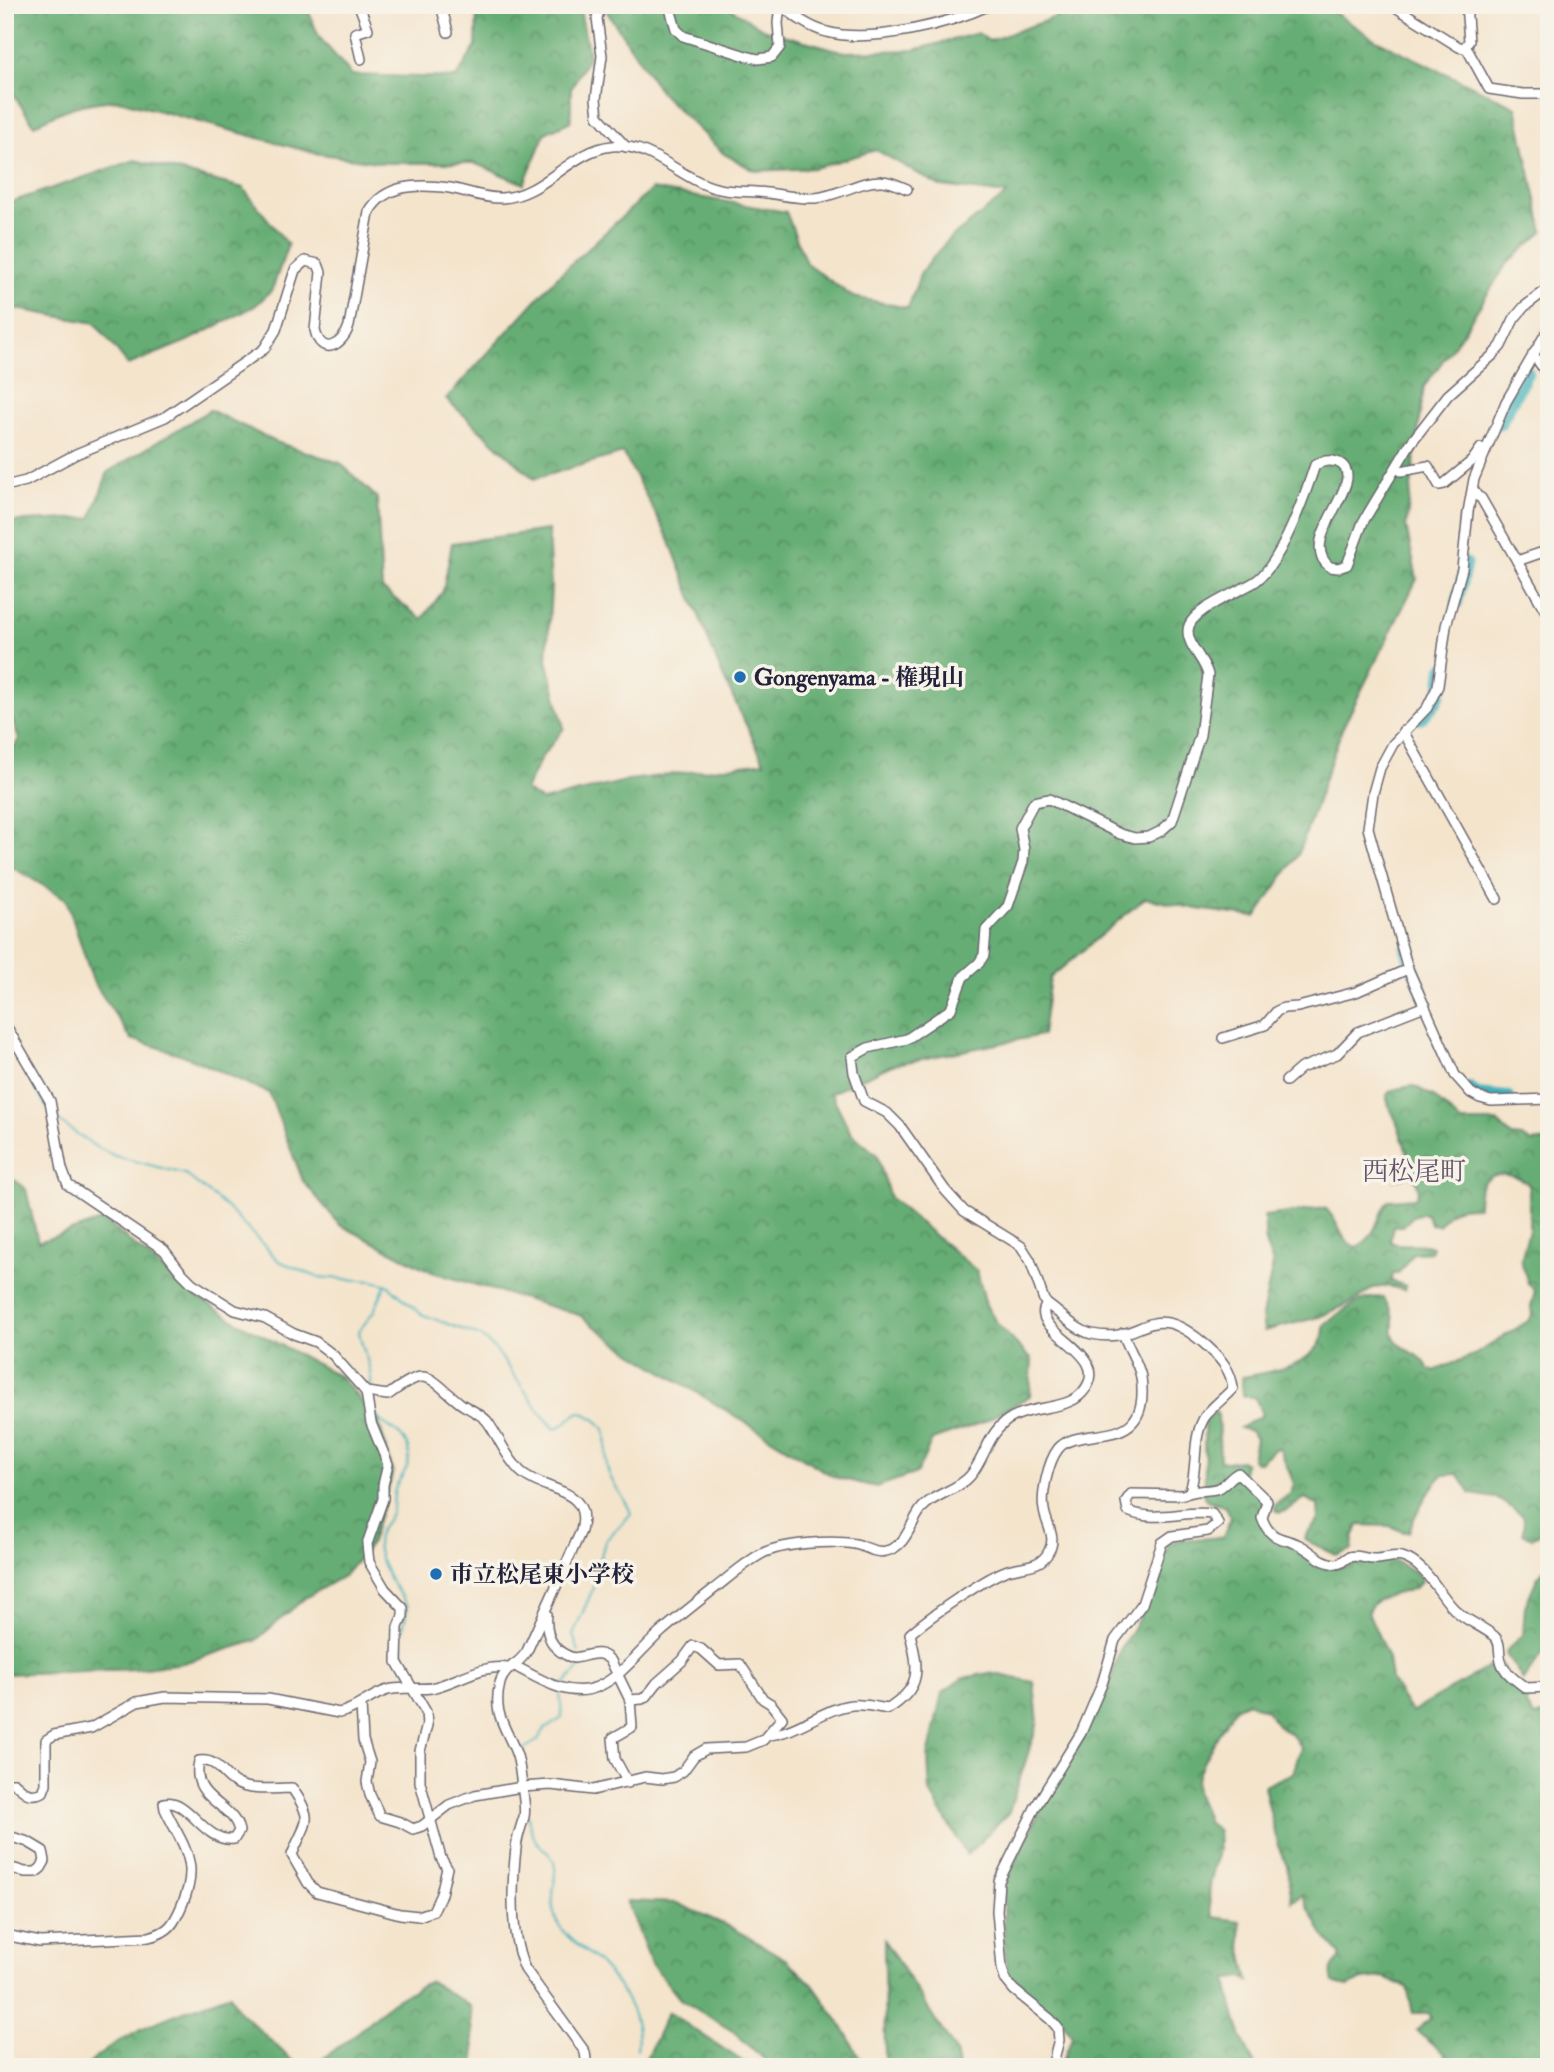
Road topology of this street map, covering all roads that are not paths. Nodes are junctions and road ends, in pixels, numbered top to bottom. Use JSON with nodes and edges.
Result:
{"nodes":[{"id":1,"x":359,"y":5,"type":"edge"},
{"id":2,"x":441,"y":5,"type":"edge"},
{"id":3,"x":600,"y":5,"type":"edge"},
{"id":4,"x":669,"y":5,"type":"edge"},
{"id":5,"x":780,"y":5,"type":"edge"},
{"id":6,"x":990,"y":5,"type":"edge"},
{"id":7,"x":1392,"y":5,"type":"edge"},
{"id":8,"x":1466,"y":5,"type":"edge"},
{"id":9,"x":980,"y":7,"type":"edge"},
{"id":10,"x":448,"y":32,"type":"dead end"},
{"id":11,"x":1466,"y":47,"type":"junction"},
{"id":12,"x":361,"y":60,"type":"dead end"},
{"id":13,"x":1549,"y":94,"type":"edge"},
{"id":14,"x":626,"y":147,"type":"junction"},
{"id":15,"x":907,"y":189,"type":"dead end"},
{"id":16,"x":1549,"y":288,"type":"edge"},
{"id":17,"x":1549,"y":328,"type":"edge"},
{"id":18,"x":1535,"y":356,"type":"junction"},
{"id":19,"x":1549,"y":384,"type":"edge"},
{"id":20,"x":1485,"y":449,"type":"junction"},
{"id":21,"x":1401,"y":471,"type":"dead end"},
{"id":22,"x":5,"y":486,"type":"edge"},
{"id":23,"x":1473,"y":489,"type":"junction"},
{"id":24,"x":1549,"y":550,"type":"edge"},
{"id":25,"x":1517,"y":561,"type":"junction"},
{"id":26,"x":1548,"y":613,"type":"edge"},
{"id":27,"x":1404,"y":733,"type":"junction"},
{"id":28,"x":1497,"y":899,"type":"dead end"},
{"id":29,"x":1408,"y":969,"type":"junction"},
{"id":30,"x":1425,"y":1006,"type":"junction"},
{"id":31,"x":5,"y":1024,"type":"edge"},
{"id":32,"x":1223,"y":1038,"type":"dead end"},
{"id":33,"x":1286,"y":1081,"type":"dead end"},
{"id":34,"x":1549,"y":1099,"type":"edge"},
{"id":35,"x":1047,"y":1304,"type":"junction"},
{"id":36,"x":1123,"y":1333,"type":"junction"},
{"id":37,"x":366,"y":1392,"type":"junction"},
{"id":38,"x":1190,"y":1491,"type":"junction"},
{"id":39,"x":547,"y":1609,"type":"junction"},
{"id":40,"x":511,"y":1667,"type":"junction"},
{"id":41,"x":617,"y":1674,"type":"junction"},
{"id":42,"x":1549,"y":1687,"type":"edge"},
{"id":43,"x":412,"y":1688,"type":"junction"},
{"id":44,"x":630,"y":1700,"type":"junction"},
{"id":45,"x":361,"y":1705,"type":"junction"},
{"id":46,"x":768,"y":1735,"type":"junction"},
{"id":47,"x":5,"y":1783,"type":"edge"},
{"id":48,"x":628,"y":1783,"type":"junction"},
{"id":49,"x":524,"y":1787,"type":"junction"},
{"id":50,"x":431,"y":1818,"type":"junction"},
{"id":51,"x":5,"y":1835,"type":"edge"},
{"id":52,"x":5,"y":1866,"type":"edge"},
{"id":53,"x":5,"y":1935,"type":"edge"},
{"id":54,"x":587,"y":2067,"type":"edge"},
{"id":55,"x":1052,"y":2067,"type":"edge"}],
"edges":[{"from":1,"to":12,"type":"street"},
{"from":2,"to":10,"type":"street"},
{"from":3,"to":14,"type":"street"},
{"from":4,"to":5,"type":"street"},
{"from":5,"to":9,"type":"street"},
{"from":6,"to":9,"type":"street"},
{"from":7,"to":11,"type":"street"},
{"from":8,"to":11,"type":"street"},
{"from":11,"to":13,"type":"street"},
{"from":14,"to":15,"type":"street"},
{"from":14,"to":22,"type":"street"},
{"from":16,"to":35,"type":"street"},
{"from":17,"to":18,"type":"street"},
{"from":18,"to":19,"type":"street"},
{"from":18,"to":20,"type":"street"},
{"from":20,"to":21,"type":"street"},
{"from":20,"to":23,"type":"street"},
{"from":23,"to":25,"type":"street"},
{"from":23,"to":27,"type":"street"},
{"from":24,"to":25,"type":"street"},
{"from":25,"to":26,"type":"street"},
{"from":27,"to":28,"type":"street"},
{"from":27,"to":29,"type":"street"},
{"from":29,"to":30,"type":"street"},
{"from":29,"to":32,"type":"street"},
{"from":30,"to":33,"type":"street"},
{"from":30,"to":34,"type":"street"},
{"from":31,"to":37,"type":"street"},
{"from":35,"to":36,"type":"street"},
{"from":35,"to":41,"type":"street"},
{"from":36,"to":38,"type":"street"},
{"from":36,"to":46,"type":"street"},
{"from":37,"to":39,"type":"street"},
{"from":37,"to":43,"type":"street"},
{"from":38,"to":42,"type":"street"},
{"from":38,"to":55,"type":"street"},
{"from":39,"to":40,"type":"street"},
{"from":39,"to":41,"type":"street"},
{"from":40,"to":41,"type":"street"},
{"from":40,"to":43,"type":"street"},
{"from":40,"to":49,"type":"street"},
{"from":41,"to":44,"type":"street"},
{"from":43,"to":45,"type":"street"},
{"from":43,"to":50,"type":"street"},
{"from":44,"to":46,"type":"street"},
{"from":44,"to":48,"type":"street"},
{"from":45,"to":47,"type":"street"},
{"from":45,"to":50,"type":"street"},
{"from":46,"to":48,"type":"street"},
{"from":48,"to":49,"type":"street"},
{"from":49,"to":50,"type":"street"},
{"from":49,"to":54,"type":"street"},
{"from":50,"to":53,"type":"street"},
{"from":51,"to":52,"type":"street"}]}
